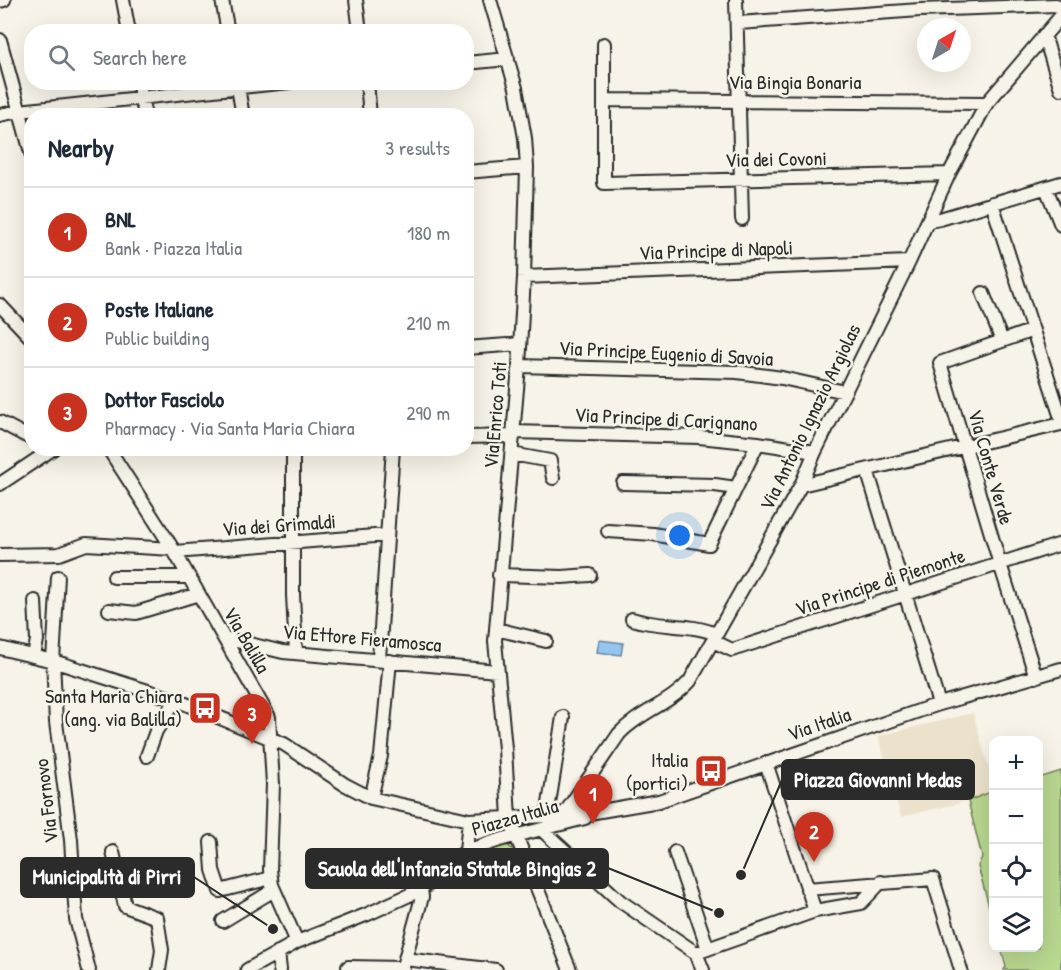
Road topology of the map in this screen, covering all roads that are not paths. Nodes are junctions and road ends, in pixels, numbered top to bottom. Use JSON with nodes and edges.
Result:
{"nodes":[{"id":1,"x":4,"y":0,"type":"edge"},
{"id":2,"x":123,"y":0,"type":"edge"},
{"id":3,"x":222,"y":0,"type":"edge"},
{"id":4,"x":356,"y":0,"type":"edge"},
{"id":5,"x":489,"y":0,"type":"edge"},
{"id":6,"x":736,"y":0,"type":"edge"},
{"id":7,"x":0,"y":1,"type":"edge"},
{"id":8,"x":920,"y":5,"type":"edge"},
{"id":9,"x":1061,"y":8,"type":"edge"},
{"id":10,"x":1061,"y":16,"type":"edge"},
{"id":11,"x":738,"y":23,"type":"junction"},
{"id":12,"x":128,"y":24,"type":"edge"},
{"id":13,"x":226,"y":24,"type":"edge"},
{"id":14,"x":359,"y":24,"type":"edge"},
{"id":15,"x":1044,"y":35,"type":"junction"},
{"id":16,"x":0,"y":40,"type":"edge"},
{"id":17,"x":604,"y":44,"type":"dead end"},
{"id":18,"x":508,"y":59,"type":"junction"},
{"id":19,"x":474,"y":62,"type":"edge"},
{"id":20,"x":1061,"y":89,"type":"edge"},
{"id":21,"x":140,"y":90,"type":"edge"},
{"id":22,"x":203,"y":90,"type":"edge"},
{"id":23,"x":239,"y":90,"type":"edge"},
{"id":24,"x":368,"y":90,"type":"edge"},
{"id":25,"x":141,"y":97,"type":"junction"},
{"id":26,"x":604,"y":100,"type":"junction"},
{"id":27,"x":739,"y":101,"type":"junction"},
{"id":28,"x":987,"y":103,"type":"junction"},
{"id":29,"x":45,"y":108,"type":"edge"},
{"id":30,"x":143,"y":108,"type":"edge"},
{"id":31,"x":242,"y":108,"type":"edge"},
{"id":32,"x":369,"y":108,"type":"edge"},
{"id":33,"x":24,"y":110,"type":"edge"},
{"id":34,"x":19,"y":111,"type":"junction"},
{"id":35,"x":0,"y":115,"type":"edge"},
{"id":36,"x":24,"y":128,"type":"edge"},
{"id":37,"x":527,"y":167,"type":"junction"},
{"id":38,"x":474,"y":171,"type":"edge"},
{"id":39,"x":949,"y":174,"type":"junction"},
{"id":40,"x":742,"y":179,"type":"junction"},
{"id":41,"x":1061,"y":183,"type":"edge"},
{"id":42,"x":1046,"y":188,"type":"junction"},
{"id":43,"x":992,"y":203,"type":"junction"},
{"id":44,"x":742,"y":219,"type":"dead end"},
{"id":45,"x":928,"y":221,"type":"junction"},
{"id":46,"x":1061,"y":225,"type":"edge"},
{"id":47,"x":909,"y":262,"type":"junction"},
{"id":48,"x":524,"y":277,"type":"junction"},
{"id":49,"x":983,"y":293,"type":"dead end"},
{"id":50,"x":0,"y":304,"type":"edge"},
{"id":51,"x":24,"y":330,"type":"edge"},
{"id":52,"x":1033,"y":330,"type":"junction"},
{"id":53,"x":1002,"y":341,"type":"junction"},
{"id":54,"x":520,"y":344,"type":"junction"},
{"id":55,"x":474,"y":347,"type":"edge"},
{"id":56,"x":519,"y":366,"type":"junction"},
{"id":57,"x":845,"y":392,"type":"junction"},
{"id":58,"x":1061,"y":418,"type":"edge"},
{"id":59,"x":0,"y":422,"type":"edge"},
{"id":60,"x":1061,"y":424,"type":"edge"},
{"id":61,"x":514,"y":434,"type":"junction"},
{"id":62,"x":24,"y":435,"type":"edge"},
{"id":63,"x":474,"y":436,"type":"edge"},
{"id":64,"x":758,"y":442,"type":"junction"},
{"id":65,"x":966,"y":446,"type":"junction"},
{"id":66,"x":815,"y":452,"type":"junction"},
{"id":67,"x":512,"y":454,"type":"junction"},
{"id":68,"x":42,"y":456,"type":"edge"},
{"id":69,"x":113,"y":456,"type":"edge"},
{"id":70,"x":293,"y":456,"type":"edge"},
{"id":71,"x":392,"y":456,"type":"edge"},
{"id":72,"x":867,"y":470,"type":"junction"},
{"id":73,"x":553,"y":478,"type":"dead end"},
{"id":74,"x":623,"y":483,"type":"dead end"},
{"id":75,"x":0,"y":484,"type":"edge"},
{"id":76,"x":801,"y":485,"type":"junction"},
{"id":77,"x":736,"y":488,"type":"junction"},
{"id":78,"x":608,"y":531,"type":"dead end"},
{"id":79,"x":387,"y":535,"type":"junction"},
{"id":80,"x":293,"y":544,"type":"junction"},
{"id":81,"x":1061,"y":544,"type":"edge"},
{"id":82,"x":174,"y":550,"type":"junction"},
{"id":83,"x":0,"y":555,"type":"edge"},
{"id":84,"x":1000,"y":564,"type":"junction"},
{"id":85,"x":499,"y":575,"type":"junction"},
{"id":86,"x":590,"y":575,"type":"dead end"},
{"id":87,"x":58,"y":577,"type":"dead end"},
{"id":88,"x":114,"y":577,"type":"dead end"},
{"id":89,"x":189,"y":577,"type":"junction"},
{"id":90,"x":199,"y":594,"type":"junction"},
{"id":91,"x":907,"y":594,"type":"junction"},
{"id":92,"x":35,"y":601,"type":"dead end"},
{"id":93,"x":109,"y":610,"type":"dead end"},
{"id":94,"x":632,"y":619,"type":"dead end"},
{"id":95,"x":496,"y":628,"type":"junction"},
{"id":96,"x":224,"y":638,"type":"junction"},
{"id":97,"x":714,"y":638,"type":"junction"},
{"id":98,"x":546,"y":641,"type":"dead end"},
{"id":99,"x":0,"y":648,"type":"edge"},
{"id":100,"x":296,"y":652,"type":"junction"},
{"id":101,"x":34,"y":656,"type":"junction"},
{"id":102,"x":385,"y":660,"type":"junction"},
{"id":103,"x":53,"y":661,"type":"junction"},
{"id":104,"x":1061,"y":669,"type":"edge"},
{"id":105,"x":497,"y":670,"type":"junction"},
{"id":106,"x":1036,"y":677,"type":"junction"},
{"id":107,"x":176,"y":700,"type":"junction"},
{"id":108,"x":939,"y":704,"type":"junction"},
{"id":109,"x":564,"y":717,"type":"dead end"},
{"id":110,"x":271,"y":738,"type":"junction"},
{"id":111,"x":147,"y":756,"type":"dead end"},
{"id":112,"x":766,"y":763,"type":"junction"},
{"id":113,"x":371,"y":798,"type":"junction"},
{"id":114,"x":565,"y":813,"type":"junction"},
{"id":115,"x":589,"y":813,"type":"junction"},
{"id":116,"x":547,"y":816,"type":"junction"},
{"id":117,"x":509,"y":818,"type":"junction"},
{"id":118,"x":464,"y":819,"type":"junction"},
{"id":119,"x":542,"y":830,"type":"junction"},
{"id":120,"x":515,"y":836,"type":"junction"},
{"id":121,"x":211,"y":842,"type":"dead end"},
{"id":122,"x":466,"y":851,"type":"junction"},
{"id":123,"x":113,"y":852,"type":"dead end"},
{"id":124,"x":675,"y":852,"type":"dead end"},
{"id":125,"x":880,"y":882,"type":"junction"},
{"id":126,"x":273,"y":884,"type":"junction"},
{"id":127,"x":421,"y":889,"type":"junction"},
{"id":128,"x":807,"y":889,"type":"junction"},
{"id":129,"x":815,"y":911,"type":"junction"},
{"id":130,"x":223,"y":921,"type":"dead end"},
{"id":131,"x":297,"y":942,"type":"junction"},
{"id":132,"x":702,"y":951,"type":"junction"},
{"id":133,"x":278,"y":952,"type":"junction"},
{"id":134,"x":404,"y":966,"type":"edge"},
{"id":135,"x":348,"y":967,"type":"dead end"},
{"id":136,"x":89,"y":970,"type":"edge"},
{"id":137,"x":159,"y":970,"type":"edge"},
{"id":138,"x":247,"y":970,"type":"edge"},
{"id":139,"x":280,"y":970,"type":"edge"},
{"id":140,"x":496,"y":970,"type":"edge"},
{"id":141,"x":570,"y":970,"type":"edge"},
{"id":142,"x":703,"y":970,"type":"edge"},
{"id":143,"x":961,"y":970,"type":"edge"}],
"edges":[{"from":1,"to":7,"type":"street"},
{"from":2,"to":12,"type":"street"},
{"from":3,"to":13,"type":"street"},
{"from":4,"to":14,"type":"street"},
{"from":5,"to":18,"type":"street","name":"Via Enrico Toti"},
{"from":6,"to":11,"type":"street"},
{"from":8,"to":9,"type":"street"},
{"from":8,"to":11,"type":"street"},
{"from":10,"to":15,"type":"street","name":"Via Antonio Ignazio Argiolas"},
{"from":11,"to":27,"type":"street"},
{"from":15,"to":20,"type":"street"},
{"from":15,"to":28,"type":"street","name":"Via Antonio Ignazio Argiolas"},
{"from":16,"to":34,"type":"street"},
{"from":17,"to":26,"type":"street"},
{"from":18,"to":19,"type":"street"},
{"from":18,"to":37,"type":"street","name":"Via Enrico Toti"},
{"from":21,"to":25,"type":"street"},
{"from":22,"to":25,"type":"street"},
{"from":23,"to":31,"type":"street"},
{"from":24,"to":32,"type":"street"},
{"from":25,"to":29,"type":"street"},
{"from":25,"to":30,"type":"street"},
{"from":26,"to":27,"type":"street","name":"Via Bingia Bonaria"},
{"from":26,"to":40,"type":"street","name":"Via dei Covoni"},
{"from":27,"to":28,"type":"street","name":"Via Bingia Bonaria"},
{"from":27,"to":40,"type":"street"},
{"from":28,"to":39,"type":"street","name":"Via Antonio Ignazio Argiolas"},
{"from":33,"to":34,"type":"street"},
{"from":34,"to":35,"type":"street"},
{"from":34,"to":36,"type":"street"},
{"from":37,"to":38,"type":"street"},
{"from":37,"to":48,"type":"street","name":"Via Enrico Toti"},
{"from":39,"to":40,"type":"street","name":"Via dei Covoni"},
{"from":39,"to":45,"type":"street","name":"Via Antonio Ignazio Argiolas"},
{"from":40,"to":44,"type":"street"},
{"from":41,"to":42,"type":"street"},
{"from":42,"to":43,"type":"street"},
{"from":42,"to":46,"type":"street"},
{"from":43,"to":45,"type":"street"},
{"from":43,"to":52,"type":"street"},
{"from":45,"to":47,"type":"street","name":"Via Antonio Ignazio Argiolas"},
{"from":47,"to":48,"type":"street","name":"Via Principe di Napoli"},
{"from":47,"to":57,"type":"street","name":"Via Antonio Ignazio Argiolas"},
{"from":48,"to":54,"type":"street","name":"Via Enrico Toti"},
{"from":49,"to":53,"type":"street"},
{"from":50,"to":51,"type":"street"},
{"from":52,"to":53,"type":"street","name":"Via Conte Verde"},
{"from":52,"to":58,"type":"street"},
{"from":53,"to":65,"type":"street","name":"Via Conte Verde"},
{"from":54,"to":55,"type":"street"},
{"from":54,"to":56,"type":"street","name":"Via Enrico Toti"},
{"from":56,"to":57,"type":"street","name":"Via Principe Eugenio di Savoia"},
{"from":56,"to":61,"type":"street","name":"Via Enrico Toti"},
{"from":57,"to":66,"type":"street","name":"Via Antonio Ignazio Argiolas"},
{"from":59,"to":62,"type":"street"},
{"from":60,"to":65,"type":"street"},
{"from":61,"to":63,"type":"street","name":"Via Principe di Carignano"},
{"from":61,"to":64,"type":"street","name":"Via Principe di Carignano"},
{"from":61,"to":67,"type":"street","name":"Via Enrico Toti"},
{"from":64,"to":66,"type":"street","name":"Via Principe di Carignano"},
{"from":64,"to":77,"type":"street"},
{"from":65,"to":72,"type":"street"},
{"from":65,"to":84,"type":"street","name":"Via Conte Verde"},
{"from":66,"to":76,"type":"street","name":"Via Antonio Ignazio Argiolas"},
{"from":67,"to":73,"type":"street"},
{"from":67,"to":85,"type":"street","name":"Via Enrico Toti"},
{"from":68,"to":75,"type":"street"},
{"from":69,"to":82,"type":"street","name":"Via Balilla"},
{"from":70,"to":80,"type":"street"},
{"from":71,"to":79,"type":"street"},
{"from":72,"to":76,"type":"street"},
{"from":72,"to":91,"type":"street"},
{"from":74,"to":77,"type":"street"},
{"from":76,"to":97,"type":"street","name":"Via Antonio Ignazio Argiolas"},
{"from":77,"to":78,"type":"street"},
{"from":79,"to":80,"type":"street","name":"Via dei Grimaldi"},
{"from":79,"to":102,"type":"street"},
{"from":80,"to":82,"type":"street","name":"Via dei Grimaldi"},
{"from":80,"to":100,"type":"street"},
{"from":81,"to":84,"type":"street","name":"Via Principe di Piemonte"},
{"from":82,"to":83,"type":"street","name":"Via dei Grimaldi"},
{"from":82,"to":89,"type":"street","name":"Via Balilla"},
{"from":84,"to":91,"type":"street","name":"Via Principe di Piemonte"},
{"from":84,"to":106,"type":"street","name":"Via Conte Verde"},
{"from":85,"to":86,"type":"street"},
{"from":85,"to":95,"type":"street","name":"Via Enrico Toti"},
{"from":87,"to":103,"type":"street","name":"Via Fornovo"},
{"from":88,"to":89,"type":"street"},
{"from":89,"to":90,"type":"street","name":"Via Balilla"},
{"from":90,"to":93,"type":"street"},
{"from":90,"to":96,"type":"street","name":"Via Balilla"},
{"from":91,"to":97,"type":"street","name":"Via Principe di Piemonte"},
{"from":91,"to":108,"type":"street"},
{"from":92,"to":101,"type":"street"},
{"from":94,"to":97,"type":"street","name":"Via Principe di Piemonte"},
{"from":95,"to":98,"type":"street"},
{"from":95,"to":105,"type":"street","name":"Via Enrico Toti"},
{"from":96,"to":100,"type":"street","name":"Via Ettore Fieramosca"},
{"from":96,"to":110,"type":"street","name":"Via Balilla"},
{"from":97,"to":114,"type":"street","name":"Via Antonio Ignazio Argiolas"},
{"from":99,"to":101,"type":"street"},
{"from":100,"to":102,"type":"street","name":"Via Ettore Fieramosca"},
{"from":101,"to":103,"type":"street"},
{"from":102,"to":105,"type":"street","name":"Via Ettore Fieramosca"},
{"from":102,"to":113,"type":"street"},
{"from":103,"to":107,"type":"street"},
{"from":103,"to":136,"type":"street","name":"Via Fornovo"},
{"from":104,"to":106,"type":"street","name":"Via Italia"},
{"from":105,"to":117,"type":"street","name":"Via Enrico Toti"},
{"from":106,"to":108,"type":"street","name":"Via Italia"},
{"from":107,"to":110,"type":"street"},
{"from":107,"to":111,"type":"street"},
{"from":108,"to":112,"type":"street","name":"Via Italia"},
{"from":109,"to":116,"type":"street"},
{"from":110,"to":113,"type":"street"},
{"from":110,"to":126,"type":"street","name":"Via Balilla"},
{"from":112,"to":115,"type":"street","name":"Via Italia"},
{"from":112,"to":128,"type":"street"},
{"from":113,"to":118,"type":"street"},
{"from":114,"to":115,"type":"street","name":"Piazza Italia"},
{"from":114,"to":116,"type":"street","name":"Piazza Italia"},
{"from":115,"to":119,"type":"street","name":"Piazza Italia"},
{"from":116,"to":117,"type":"street","name":"Piazza Italia"},
{"from":117,"to":118,"type":"street","name":"Piazza Italia"},
{"from":117,"to":120,"type":"street","name":"Via Enrico Toti"},
{"from":118,"to":122,"type":"street","name":"Piazza Italia"},
{"from":119,"to":120,"type":"street","name":"Piazza Italia"},
{"from":119,"to":132,"type":"street"},
{"from":120,"to":122,"type":"street","name":"Piazza Italia"},
{"from":120,"to":141,"type":"street","name":"Via Enrico Toti"},
{"from":121,"to":126,"type":"street"},
{"from":122,"to":127,"type":"street"},
{"from":123,"to":137,"type":"street"},
{"from":124,"to":132,"type":"street"},
{"from":125,"to":128,"type":"street"},
{"from":125,"to":129,"type":"street"},
{"from":125,"to":143,"type":"street"},
{"from":126,"to":130,"type":"street"},
{"from":126,"to":131,"type":"street"},
{"from":127,"to":131,"type":"street"},
{"from":127,"to":134,"type":"street"},
{"from":128,"to":129,"type":"street"},
{"from":129,"to":132,"type":"street"},
{"from":131,"to":133,"type":"street"},
{"from":132,"to":142,"type":"street"},
{"from":133,"to":138,"type":"street"},
{"from":133,"to":139,"type":"street"},
{"from":134,"to":135,"type":"street"},
{"from":134,"to":140,"type":"street"}]}
